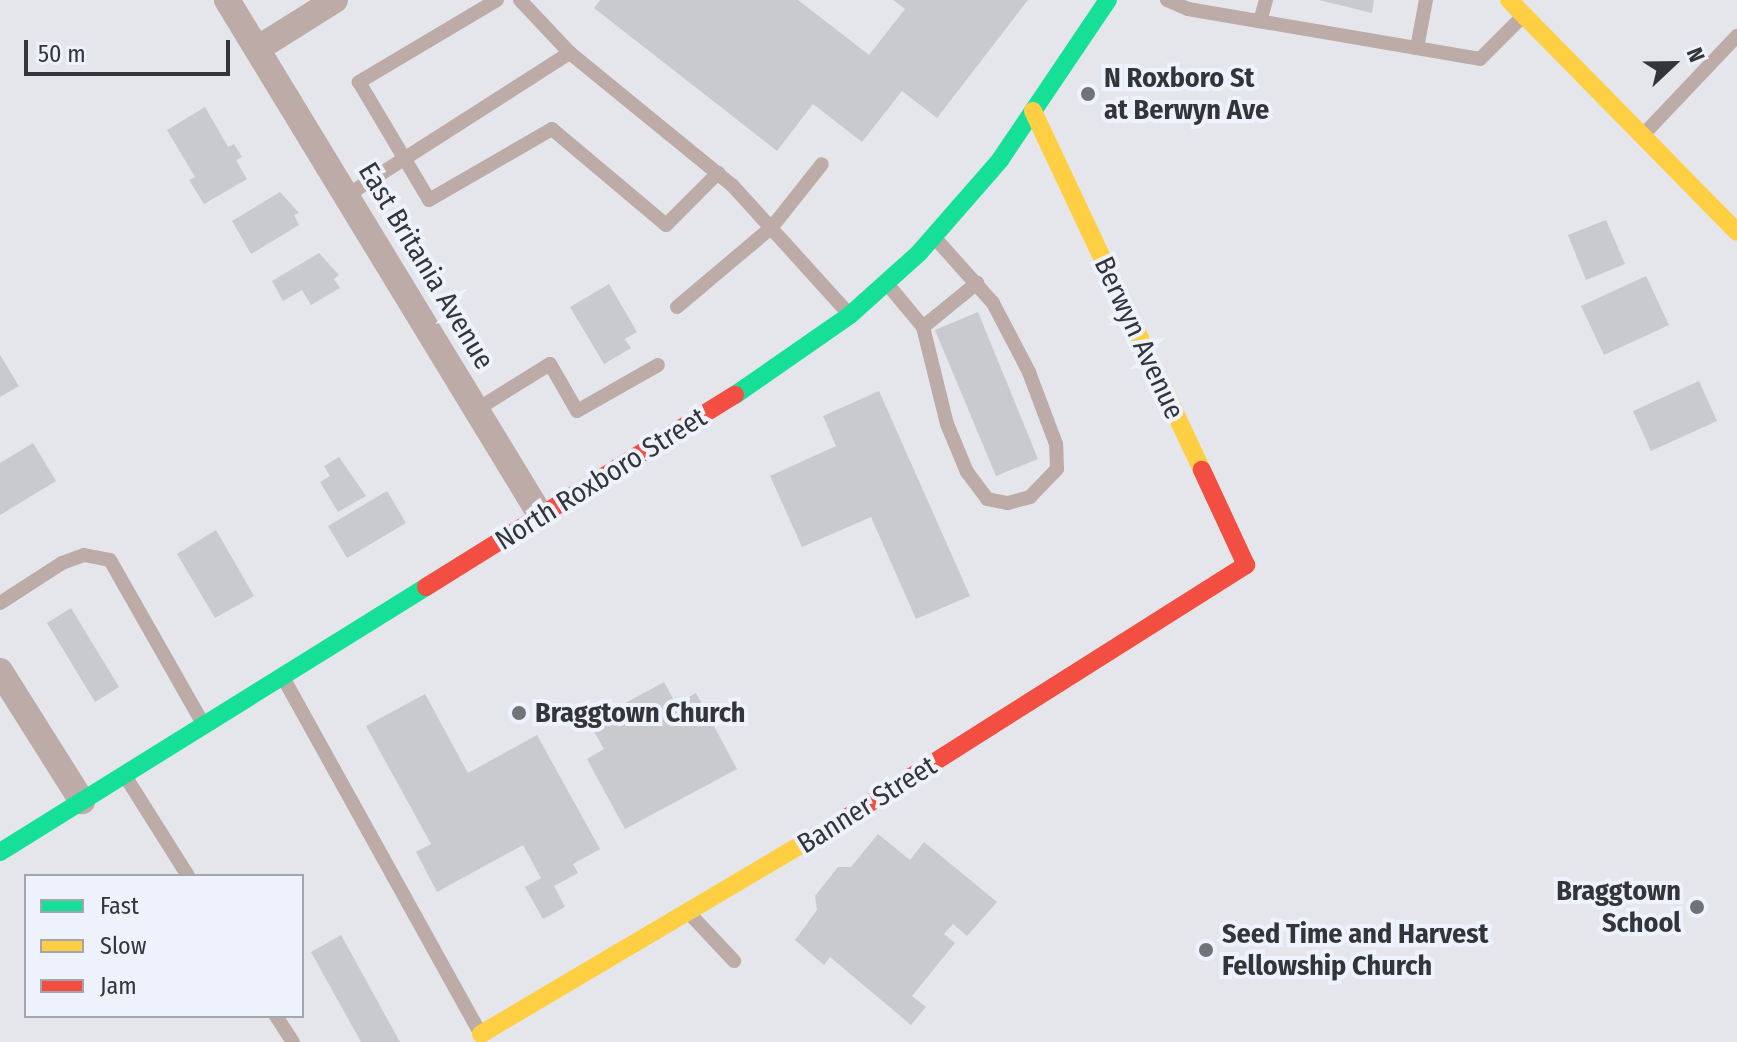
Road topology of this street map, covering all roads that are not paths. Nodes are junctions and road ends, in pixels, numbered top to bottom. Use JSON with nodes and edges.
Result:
{"nodes":[{"id":1,"x":227,"y":0,"type":"edge"},
{"id":2,"x":335,"y":0,"type":"edge"},
{"id":3,"x":497,"y":0,"type":"edge"},
{"id":4,"x":520,"y":0,"type":"edge"},
{"id":5,"x":1108,"y":0,"type":"edge"},
{"id":6,"x":1167,"y":0,"type":"edge"},
{"id":7,"x":1266,"y":0,"type":"edge"},
{"id":8,"x":1426,"y":0,"type":"edge"},
{"id":9,"x":1509,"y":0,"type":"edge"},
{"id":10,"x":1524,"y":15,"type":"junction"},
{"id":11,"x":1260,"y":21,"type":"junction"},
{"id":12,"x":1737,"y":36,"type":"edge"},
{"id":13,"x":1417,"y":48,"type":"junction"},
{"id":14,"x":257,"y":49,"type":"junction"},
{"id":15,"x":570,"y":53,"type":"junction"},
{"id":16,"x":1033,"y":111,"type":"junction"},
{"id":17,"x":1643,"y":135,"type":"junction"},
{"id":18,"x":406,"y":159,"type":"junction"},
{"id":19,"x":822,"y":164,"type":"dead end"},
{"id":20,"x":718,"y":173,"type":"junction"},
{"id":21,"x":346,"y":196,"type":"junction"},
{"id":22,"x":772,"y":227,"type":"junction"},
{"id":23,"x":1737,"y":232,"type":"edge"},
{"id":24,"x":933,"y":236,"type":"junction"},
{"id":25,"x":977,"y":283,"type":"junction"},
{"id":26,"x":886,"y":284,"type":"junction"},
{"id":27,"x":677,"y":307,"type":"dead end"},
{"id":28,"x":850,"y":315,"type":"junction"},
{"id":29,"x":923,"y":327,"type":"junction"},
{"id":30,"x":658,"y":365,"type":"dead end"},
{"id":31,"x":476,"y":410,"type":"junction"},
{"id":32,"x":541,"y":516,"type":"junction"},
{"id":33,"x":1246,"y":565,"type":"joint"},
{"id":34,"x":0,"y":603,"type":"edge"},
{"id":35,"x":0,"y":671,"type":"edge"},
{"id":36,"x":283,"y":677,"type":"junction"},
{"id":37,"x":204,"y":726,"type":"junction"},
{"id":38,"x":124,"y":776,"type":"junction"},
{"id":39,"x":82,"y":801,"type":"junction"},
{"id":40,"x":0,"y":852,"type":"edge"},
{"id":41,"x":187,"y":874,"type":"edge"},
{"id":42,"x":688,"y":912,"type":"junction"},
{"id":43,"x":734,"y":961,"type":"dead end"},
{"id":44,"x":277,"y":1018,"type":"edge"},
{"id":45,"x":483,"y":1038,"type":"edge"},
{"id":46,"x":293,"y":1042,"type":"edge"}],
"edges":[{"from":1,"to":14,"type":"street","name":"East Britania Avenue"},
{"from":2,"to":14,"type":"street"},
{"from":3,"to":18,"type":"lane"},
{"from":4,"to":15,"type":"lane"},
{"from":5,"to":16,"type":"street","name":"North Roxboro Street"},
{"from":6,"to":11,"type":"lane"},
{"from":7,"to":11,"type":"lane"},
{"from":8,"to":13,"type":"lane"},
{"from":9,"to":10,"type":"street"},
{"from":10,"to":13,"type":"lane"},
{"from":10,"to":17,"type":"street"},
{"from":11,"to":13,"type":"lane"},
{"from":12,"to":17,"type":"lane"},
{"from":14,"to":21,"type":"street","name":"East Britania Avenue"},
{"from":15,"to":18,"type":"lane"},
{"from":15,"to":20,"type":"lane"},
{"from":16,"to":24,"type":"street","name":"North Roxboro Street"},
{"from":16,"to":33,"type":"street","name":"Berwyn Avenue"},
{"from":17,"to":23,"type":"street"},
{"from":18,"to":20,"type":"lane"},
{"from":18,"to":21,"type":"lane"},
{"from":19,"to":22,"type":"lane"},
{"from":20,"to":22,"type":"lane"},
{"from":21,"to":31,"type":"street","name":"East Britania Avenue"},
{"from":22,"to":27,"type":"lane"},
{"from":22,"to":28,"type":"lane"},
{"from":24,"to":25,"type":"lane"},
{"from":24,"to":26,"type":"street","name":"North Roxboro Street"},
{"from":25,"to":29,"type":"lane"},
{"from":25,"to":29,"type":"lane"},
{"from":26,"to":28,"type":"street","name":"North Roxboro Street"},
{"from":26,"to":29,"type":"lane"},
{"from":28,"to":32,"type":"street","name":"North Roxboro Street"},
{"from":30,"to":31,"type":"lane"},
{"from":31,"to":32,"type":"street","name":"East Britania Avenue"},
{"from":32,"to":36,"type":"street","name":"North Roxboro Street"},
{"from":33,"to":42,"type":"street","name":"Banner Street"},
{"from":34,"to":37,"type":"lane"},
{"from":35,"to":39,"type":"street"},
{"from":36,"to":37,"type":"street","name":"North Roxboro Street"},
{"from":36,"to":45,"type":"lane"},
{"from":37,"to":38,"type":"street","name":"North Roxboro Street"},
{"from":38,"to":39,"type":"street","name":"North Roxboro Street"},
{"from":38,"to":41,"type":"lane"},
{"from":39,"to":40,"type":"street","name":"North Roxboro Street"},
{"from":42,"to":43,"type":"lane"},
{"from":42,"to":45,"type":"street","name":"Banner Street"},
{"from":44,"to":46,"type":"lane"}]}
